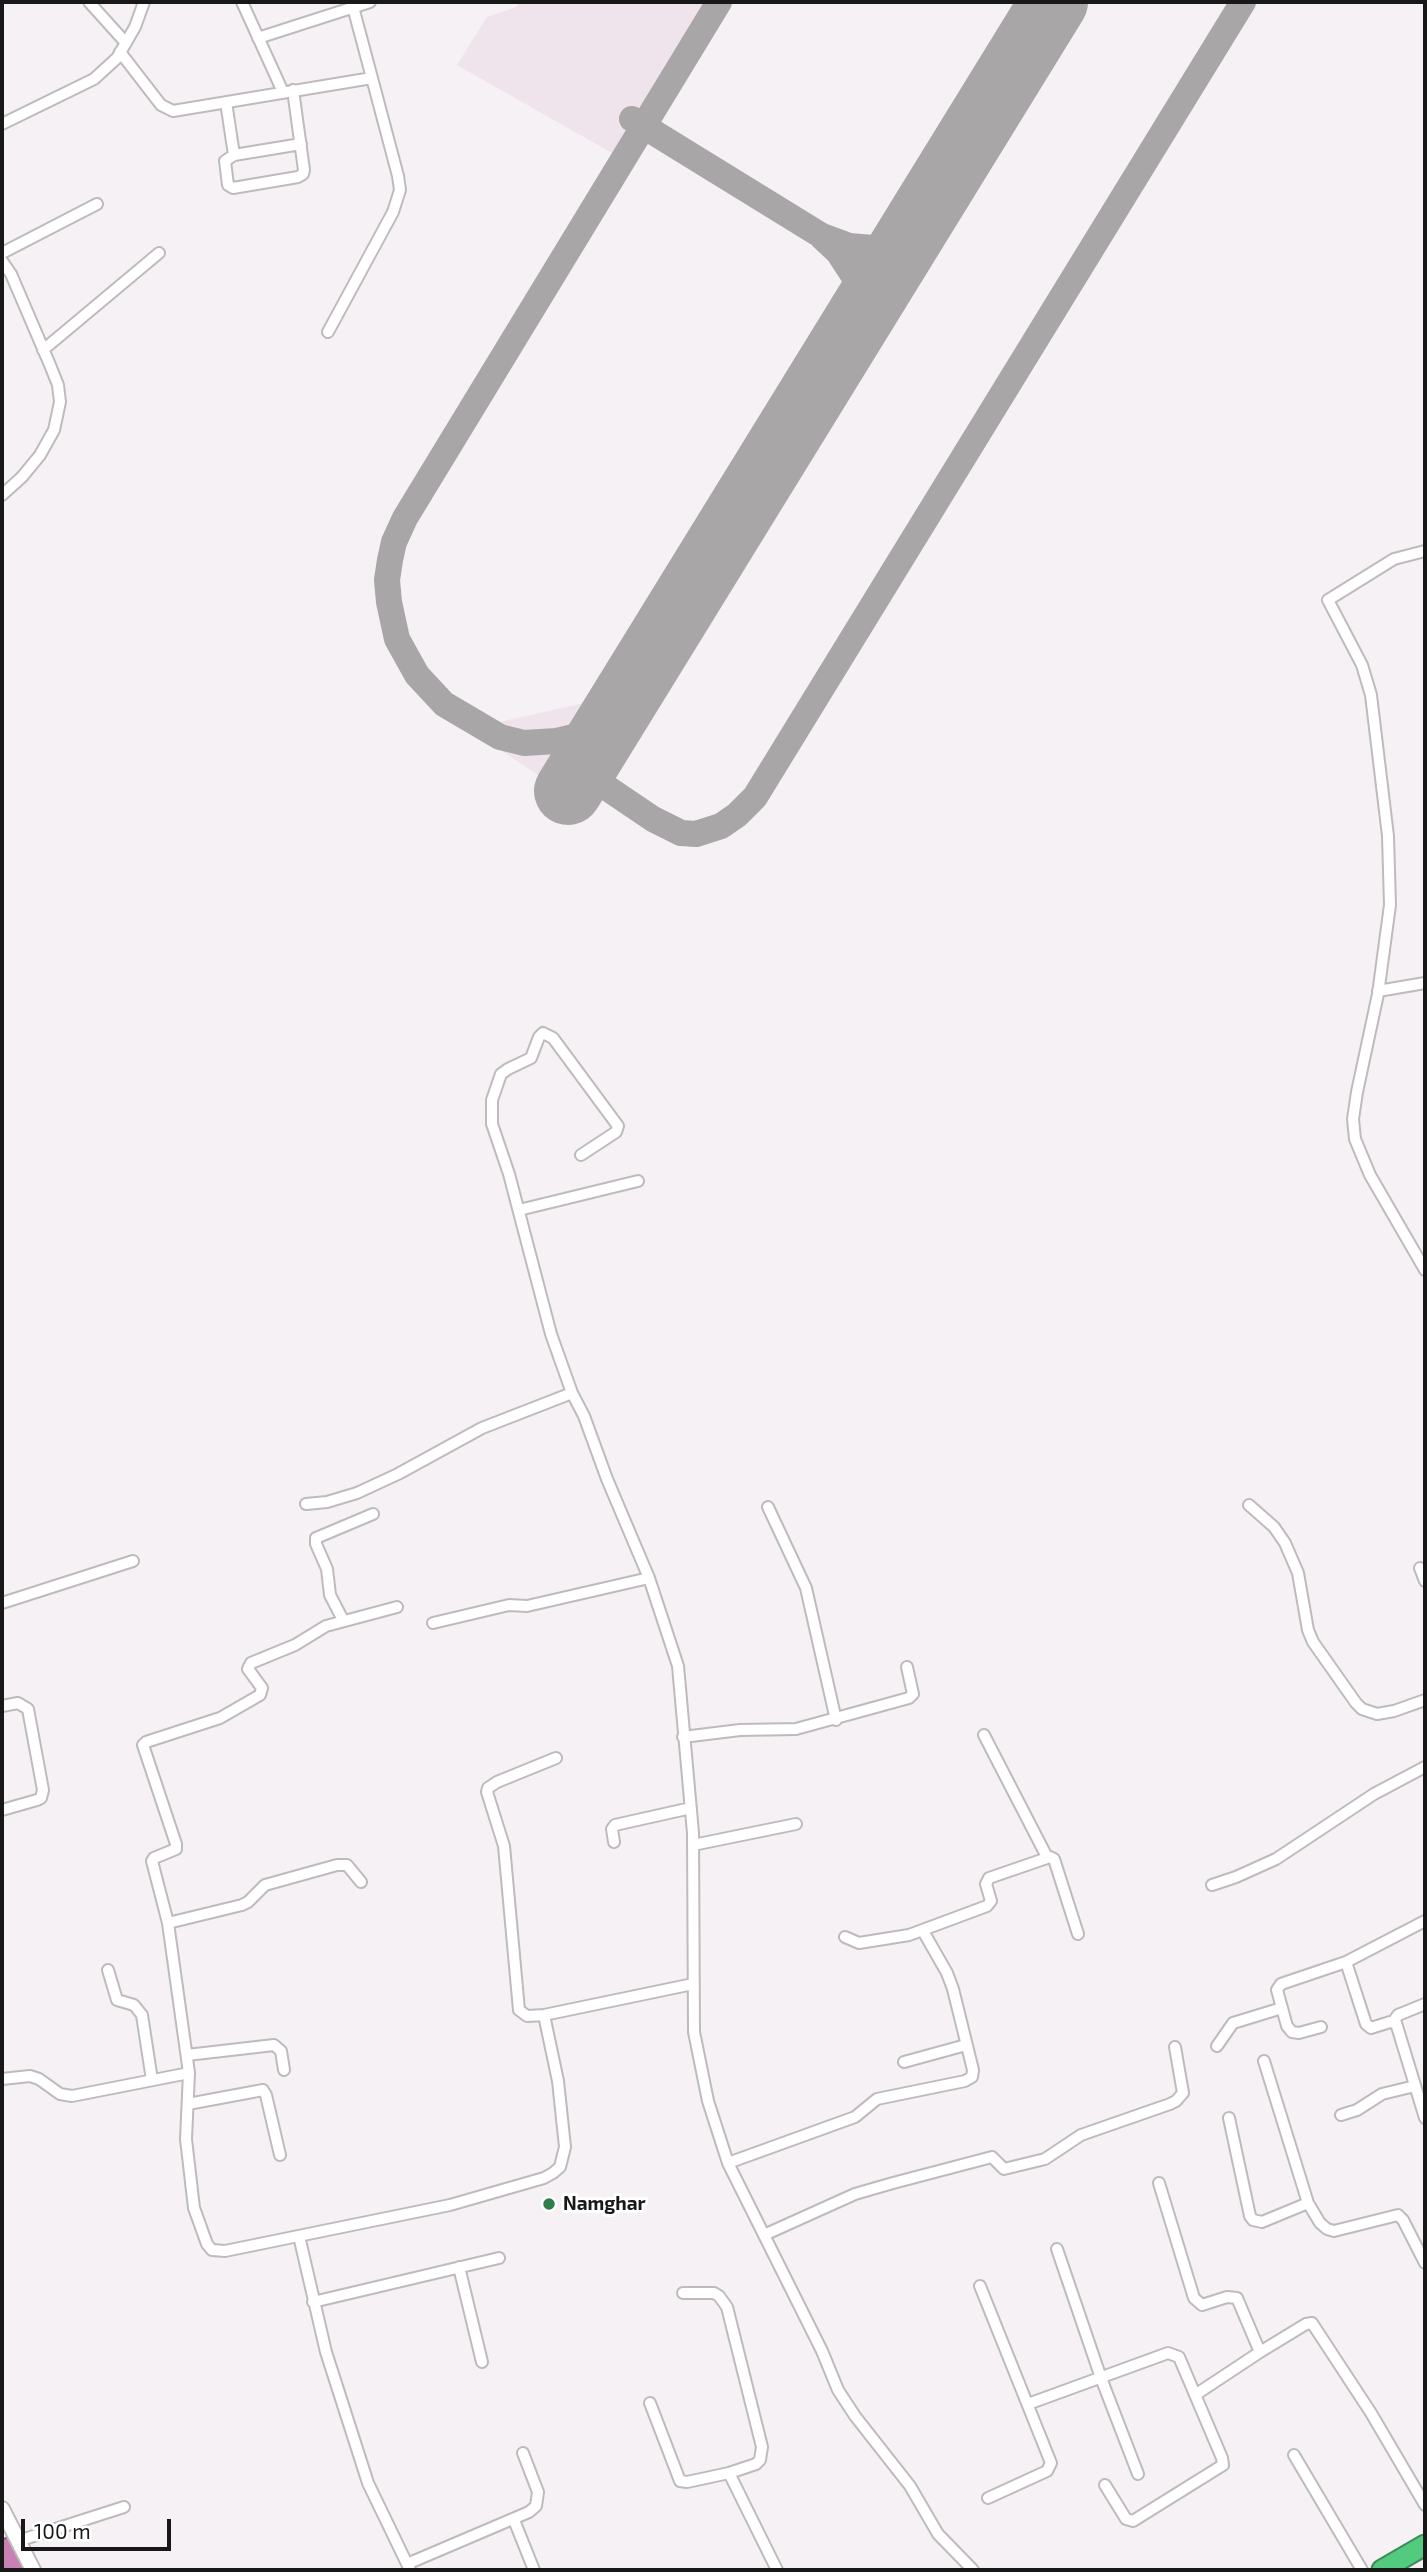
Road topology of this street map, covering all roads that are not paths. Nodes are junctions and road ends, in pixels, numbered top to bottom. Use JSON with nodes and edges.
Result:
{"nodes":[{"id":1,"x":89,"y":2,"type":"edge"},
{"id":2,"x":144,"y":2,"type":"edge"},
{"id":3,"x":242,"y":2,"type":"edge"},
{"id":4,"x":370,"y":2,"type":"edge"},
{"id":5,"x":353,"y":7,"type":"junction"},
{"id":6,"x":258,"y":38,"type":"junction"},
{"id":7,"x":123,"y":47,"type":"junction"},
{"id":8,"x":372,"y":78,"type":"junction"},
{"id":9,"x":288,"y":91,"type":"junction"},
{"id":10,"x":226,"y":102,"type":"junction"},
{"id":11,"x":2,"y":124,"type":"edge"},
{"id":12,"x":300,"y":144,"type":"junction"},
{"id":13,"x":234,"y":155,"type":"junction"},
{"id":14,"x":97,"y":204,"type":"dead end"},
{"id":15,"x":2,"y":253,"type":"edge"},
{"id":16,"x":159,"y":253,"type":"dead end"},
{"id":17,"x":2,"y":261,"type":"edge"},
{"id":18,"x":328,"y":332,"type":"dead end"},
{"id":19,"x":43,"y":350,"type":"junction"},
{"id":20,"x":2,"y":495,"type":"edge"},
{"id":21,"x":1425,"y":551,"type":"edge"},
{"id":22,"x":1425,"y":983,"type":"edge"},
{"id":23,"x":1378,"y":990,"type":"junction"},
{"id":24,"x":581,"y":1155,"type":"dead end"},
{"id":25,"x":638,"y":1181,"type":"dead end"},
{"id":26,"x":519,"y":1210,"type":"junction"},
{"id":27,"x":1425,"y":1270,"type":"edge"},
{"id":28,"x":572,"y":1393,"type":"junction"},
{"id":29,"x":306,"y":1504,"type":"dead end"},
{"id":30,"x":1249,"y":1505,"type":"dead end"},
{"id":31,"x":768,"y":1507,"type":"dead end"},
{"id":32,"x":373,"y":1514,"type":"dead end"},
{"id":33,"x":133,"y":1561,"type":"dead end"},
{"id":34,"x":1420,"y":1568,"type":"dead end"},
{"id":35,"x":649,"y":1578,"type":"junction"},
{"id":36,"x":1425,"y":1581,"type":"edge"},
{"id":37,"x":2,"y":1603,"type":"edge"},
{"id":38,"x":397,"y":1607,"type":"dead end"},
{"id":39,"x":343,"y":1620,"type":"junction"},
{"id":40,"x":433,"y":1623,"type":"dead end"},
{"id":41,"x":907,"y":1667,"type":"dead end"},
{"id":42,"x":1425,"y":1700,"type":"edge"},
{"id":43,"x":2,"y":1706,"type":"edge"},
{"id":44,"x":836,"y":1720,"type":"junction"},
{"id":45,"x":984,"y":1735,"type":"dead end"},
{"id":46,"x":683,"y":1737,"type":"junction"},
{"id":47,"x":556,"y":1758,"type":"dead end"},
{"id":48,"x":1425,"y":1766,"type":"edge"},
{"id":49,"x":691,"y":1808,"type":"junction"},
{"id":50,"x":2,"y":1810,"type":"edge"},
{"id":51,"x":796,"y":1825,"type":"dead end"},
{"id":52,"x":614,"y":1842,"type":"dead end"},
{"id":53,"x":693,"y":1845,"type":"junction"},
{"id":54,"x":1047,"y":1857,"type":"junction"},
{"id":55,"x":361,"y":1882,"type":"dead end"},
{"id":56,"x":1212,"y":1885,"type":"dead end"},
{"id":57,"x":1425,"y":1921,"type":"edge"},
{"id":58,"x":168,"y":1923,"type":"junction"},
{"id":59,"x":923,"y":1931,"type":"junction"},
{"id":60,"x":1077,"y":1934,"type":"dead end"},
{"id":61,"x":845,"y":1937,"type":"dead end"},
{"id":62,"x":1346,"y":1962,"type":"junction"},
{"id":63,"x":108,"y":1970,"type":"dead end"},
{"id":64,"x":693,"y":1983,"type":"junction"},
{"id":65,"x":1425,"y":2004,"type":"edge"},
{"id":66,"x":1282,"y":2008,"type":"junction"},
{"id":67,"x":544,"y":2015,"type":"junction"},
{"id":68,"x":1393,"y":2022,"type":"junction"},
{"id":69,"x":1321,"y":2027,"type":"dead end"},
{"id":70,"x":966,"y":2045,"type":"junction"},
{"id":71,"x":1217,"y":2046,"type":"dead end"},
{"id":72,"x":1175,"y":2048,"type":"dead end"},
{"id":73,"x":187,"y":2056,"type":"junction"},
{"id":74,"x":1264,"y":2061,"type":"dead end"},
{"id":75,"x":904,"y":2062,"type":"dead end"},
{"id":76,"x":285,"y":2070,"type":"dead end"},
{"id":77,"x":188,"y":2073,"type":"junction"},
{"id":78,"x":2,"y":2079,"type":"edge"},
{"id":79,"x":152,"y":2080,"type":"junction"},
{"id":80,"x":1415,"y":2086,"type":"junction"},
{"id":81,"x":188,"y":2104,"type":"junction"},
{"id":82,"x":1340,"y":2115,"type":"dead end"},
{"id":83,"x":1229,"y":2118,"type":"dead end"},
{"id":84,"x":1425,"y":2118,"type":"edge"},
{"id":85,"x":280,"y":2155,"type":"dead end"},
{"id":86,"x":728,"y":2163,"type":"junction"},
{"id":87,"x":1159,"y":2183,"type":"dead end"},
{"id":88,"x":1308,"y":2203,"type":"junction"},
{"id":89,"x":764,"y":2235,"type":"junction"},
{"id":90,"x":299,"y":2236,"type":"junction"},
{"id":91,"x":1057,"y":2249,"type":"dead end"},
{"id":92,"x":499,"y":2258,"type":"dead end"},
{"id":93,"x":1425,"y":2263,"type":"edge"},
{"id":94,"x":459,"y":2267,"type":"junction"},
{"id":95,"x":980,"y":2286,"type":"dead end"},
{"id":96,"x":683,"y":2293,"type":"dead end"},
{"id":97,"x":313,"y":2302,"type":"junction"},
{"id":98,"x":1261,"y":2352,"type":"junction"},
{"id":99,"x":482,"y":2362,"type":"dead end"},
{"id":100,"x":1101,"y":2378,"type":"junction"},
{"id":101,"x":1195,"y":2395,"type":"junction"},
{"id":102,"x":650,"y":2403,"type":"dead end"},
{"id":103,"x":1028,"y":2404,"type":"junction"},
{"id":104,"x":523,"y":2453,"type":"dead end"},
{"id":105,"x":1294,"y":2455,"type":"dead end"},
{"id":106,"x":729,"y":2473,"type":"junction"},
{"id":107,"x":1138,"y":2474,"type":"dead end"},
{"id":108,"x":1105,"y":2485,"type":"dead end"},
{"id":109,"x":988,"y":2498,"type":"dead end"},
{"id":110,"x":1425,"y":2505,"type":"edge"},
{"id":111,"x":124,"y":2507,"type":"dead end"},
{"id":112,"x":2,"y":2509,"type":"edge"},
{"id":113,"x":514,"y":2520,"type":"junction"},
{"id":114,"x":18,"y":2541,"type":"junction"},
{"id":115,"x":1425,"y":2544,"type":"edge"},
{"id":116,"x":409,"y":2567,"type":"edge"},
{"id":117,"x":33,"y":2570,"type":"edge"},
{"id":118,"x":534,"y":2570,"type":"edge"},
{"id":119,"x":777,"y":2570,"type":"edge"},
{"id":120,"x":973,"y":2570,"type":"edge"},
{"id":121,"x":1362,"y":2570,"type":"edge"},
{"id":122,"x":1382,"y":2570,"type":"edge"}],
"edges":[{"from":1,"to":7,"type":"street"},
{"from":2,"to":7,"type":"street"},
{"from":3,"to":6,"type":"street"},
{"from":4,"to":5,"type":"street"},
{"from":5,"to":6,"type":"street"},
{"from":5,"to":8,"type":"street"},
{"from":6,"to":9,"type":"street"},
{"from":7,"to":10,"type":"street"},
{"from":7,"to":11,"type":"street"},
{"from":8,"to":9,"type":"street"},
{"from":8,"to":18,"type":"street"},
{"from":9,"to":10,"type":"street"},
{"from":9,"to":12,"type":"street"},
{"from":10,"to":13,"type":"street"},
{"from":12,"to":13,"type":"street"},
{"from":12,"to":13,"type":"street"},
{"from":14,"to":15,"type":"street"},
{"from":16,"to":19,"type":"street"},
{"from":17,"to":19,"type":"street"},
{"from":19,"to":20,"type":"street"},
{"from":21,"to":23,"type":"street"},
{"from":22,"to":23,"type":"street"},
{"from":23,"to":27,"type":"street"},
{"from":24,"to":26,"type":"street"},
{"from":25,"to":26,"type":"street"},
{"from":26,"to":28,"type":"street"},
{"from":28,"to":29,"type":"street"},
{"from":28,"to":35,"type":"street"},
{"from":30,"to":42,"type":"street"},
{"from":31,"to":44,"type":"street"},
{"from":32,"to":39,"type":"street"},
{"from":33,"to":37,"type":"street"},
{"from":34,"to":36,"type":"street"},
{"from":35,"to":40,"type":"street"},
{"from":35,"to":46,"type":"street"},
{"from":38,"to":39,"type":"street"},
{"from":39,"to":58,"type":"street"},
{"from":41,"to":44,"type":"street"},
{"from":43,"to":50,"type":"street"},
{"from":44,"to":46,"type":"street"},
{"from":45,"to":54,"type":"street"},
{"from":46,"to":49,"type":"street"},
{"from":47,"to":67,"type":"street"},
{"from":48,"to":56,"type":"street"},
{"from":49,"to":52,"type":"street"},
{"from":49,"to":53,"type":"street"},
{"from":51,"to":53,"type":"street"},
{"from":53,"to":64,"type":"street"},
{"from":54,"to":59,"type":"street"},
{"from":54,"to":60,"type":"street"},
{"from":55,"to":58,"type":"street"},
{"from":57,"to":62,"type":"street"},
{"from":58,"to":73,"type":"street"},
{"from":59,"to":61,"type":"street"},
{"from":59,"to":70,"type":"street"},
{"from":62,"to":66,"type":"street"},
{"from":62,"to":68,"type":"street"},
{"from":63,"to":79,"type":"street"},
{"from":64,"to":67,"type":"street"},
{"from":64,"to":86,"type":"street"},
{"from":65,"to":68,"type":"street"},
{"from":66,"to":69,"type":"street"},
{"from":66,"to":71,"type":"street"},
{"from":67,"to":90,"type":"street"},
{"from":68,"to":80,"type":"street"},
{"from":70,"to":75,"type":"street"},
{"from":70,"to":86,"type":"street"},
{"from":72,"to":89,"type":"street"},
{"from":73,"to":76,"type":"street"},
{"from":73,"to":77,"type":"street"},
{"from":74,"to":88,"type":"street"},
{"from":77,"to":79,"type":"street"},
{"from":77,"to":81,"type":"street"},
{"from":78,"to":79,"type":"street"},
{"from":80,"to":82,"type":"street"},
{"from":80,"to":84,"type":"street"},
{"from":81,"to":85,"type":"street"},
{"from":81,"to":90,"type":"street"},
{"from":83,"to":88,"type":"street"},
{"from":86,"to":89,"type":"street"},
{"from":87,"to":98,"type":"street"},
{"from":88,"to":93,"type":"street"},
{"from":89,"to":120,"type":"street"},
{"from":90,"to":97,"type":"street"},
{"from":91,"to":100,"type":"street"},
{"from":92,"to":94,"type":"street"},
{"from":94,"to":97,"type":"street"},
{"from":94,"to":99,"type":"street"},
{"from":95,"to":103,"type":"street"},
{"from":96,"to":106,"type":"street"},
{"from":97,"to":116,"type":"street"},
{"from":98,"to":101,"type":"street"},
{"from":98,"to":110,"type":"street"},
{"from":100,"to":101,"type":"street"},
{"from":100,"to":103,"type":"street"},
{"from":100,"to":107,"type":"street"},
{"from":101,"to":108,"type":"street"},
{"from":102,"to":106,"type":"street"},
{"from":103,"to":109,"type":"street"},
{"from":104,"to":113,"type":"street"},
{"from":105,"to":121,"type":"street"},
{"from":106,"to":119,"type":"street"},
{"from":111,"to":114,"type":"street"},
{"from":112,"to":114,"type":"street"},
{"from":113,"to":116,"type":"street"},
{"from":113,"to":118,"type":"street"},
{"from":114,"to":117,"type":"street"},
{"from":115,"to":122,"type":"highway"}]}
